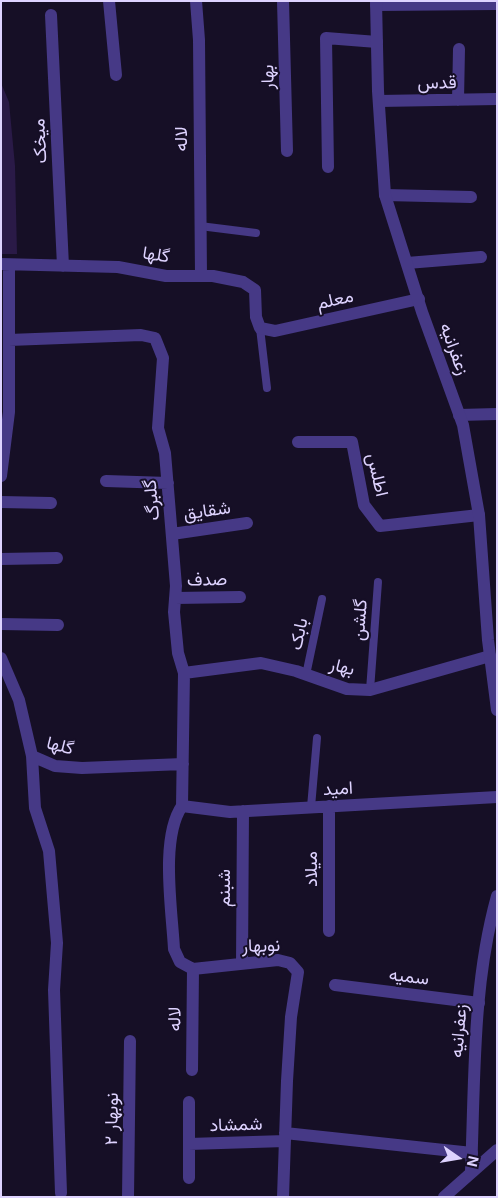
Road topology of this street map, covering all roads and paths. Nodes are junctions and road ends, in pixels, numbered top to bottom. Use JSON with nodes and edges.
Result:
{"nodes":[{"id":1,"x":109,"y":1,"type":"edge"},
{"id":2,"x":196,"y":1,"type":"edge"},
{"id":3,"x":284,"y":1,"type":"edge"},
{"id":4,"x":376,"y":3,"type":"edge"},
{"id":5,"x":497,"y":4,"type":"edge"},
{"id":6,"x":51,"y":15,"type":"dead end"},
{"id":7,"x":377,"y":42,"type":"junction"},
{"id":8,"x":459,"y":49,"type":"dead end"},
{"id":9,"x":116,"y":75,"type":"dead end"},
{"id":10,"x":497,"y":99,"type":"edge"},
{"id":11,"x":458,"y":100,"type":"junction"},
{"id":12,"x":379,"y":101,"type":"junction"},
{"id":13,"x":287,"y":151,"type":"dead end"},
{"id":14,"x":328,"y":167,"type":"dead end"},
{"id":15,"x":385,"y":195,"type":"junction"},
{"id":16,"x":471,"y":197,"type":"dead end"},
{"id":17,"x":200,"y":226,"type":"junction"},
{"id":18,"x":256,"y":233,"type":"dead end"},
{"id":19,"x":481,"y":257,"type":"dead end"},
{"id":20,"x":407,"y":263,"type":"junction"},
{"id":21,"x":5,"y":264,"type":"edge"},
{"id":22,"x":63,"y":266,"type":"junction"},
{"id":23,"x":201,"y":276,"type":"junction"},
{"id":24,"x":419,"y":299,"type":"junction"},
{"id":25,"x":260,"y":328,"type":"junction"},
{"id":26,"x":9,"y":340,"type":"junction"},
{"id":27,"x":267,"y":388,"type":"dead end"},
{"id":28,"x":497,"y":414,"type":"edge"},
{"id":29,"x":459,"y":415,"type":"junction"},
{"id":30,"x":298,"y":442,"type":"dead end"},
{"id":31,"x":1,"y":476,"type":"edge"},
{"id":32,"x":106,"y":481,"type":"dead end"},
{"id":33,"x":168,"y":483,"type":"junction"},
{"id":34,"x":1,"y":502,"type":"edge"},
{"id":35,"x":51,"y":503,"type":"dead end"},
{"id":36,"x":479,"y":515,"type":"junction"},
{"id":37,"x":247,"y":524,"type":"dead end"},
{"id":38,"x":172,"y":534,"type":"junction"},
{"id":39,"x":57,"y":558,"type":"dead end"},
{"id":40,"x":1,"y":559,"type":"edge"},
{"id":41,"x":378,"y":582,"type":"dead end"},
{"id":42,"x":240,"y":597,"type":"dead end"},
{"id":43,"x":176,"y":598,"type":"junction"},
{"id":44,"x":322,"y":599,"type":"dead end"},
{"id":45,"x":1,"y":624,"type":"edge"},
{"id":46,"x":58,"y":626,"type":"dead end"},
{"id":47,"x":490,"y":656,"type":"junction"},
{"id":48,"x":1,"y":658,"type":"edge"},
{"id":49,"x":494,"y":670,"type":"edge"},
{"id":50,"x":184,"y":673,"type":"junction"},
{"id":51,"x":306,"y":675,"type":"junction"},
{"id":52,"x":370,"y":690,"type":"junction"},
{"id":53,"x":497,"y":710,"type":"edge"},
{"id":54,"x":317,"y":738,"type":"dead end"},
{"id":55,"x":32,"y":756,"type":"junction"},
{"id":56,"x":183,"y":764,"type":"junction"},
{"id":57,"x":497,"y":797,"type":"edge"},
{"id":58,"x":182,"y":806,"type":"junction"},
{"id":59,"x":329,"y":806,"type":"junction"},
{"id":60,"x":311,"y":808,"type":"junction"},
{"id":61,"x":243,"y":811,"type":"junction"},
{"id":62,"x":497,"y":896,"type":"edge"},
{"id":63,"x":329,"y":930,"type":"dead end"},
{"id":64,"x":242,"y":964,"type":"junction"},
{"id":65,"x":193,"y":969,"type":"junction"},
{"id":66,"x":335,"y":985,"type":"dead end"},
{"id":67,"x":479,"y":1003,"type":"junction"},
{"id":68,"x":130,"y":1042,"type":"dead end"},
{"id":69,"x":192,"y":1070,"type":"dead end"},
{"id":70,"x":189,"y":1102,"type":"dead end"},
{"id":71,"x":285,"y":1137,"type":"junction"},
{"id":72,"x":189,"y":1144,"type":"junction"},
{"id":73,"x":497,"y":1150,"type":"edge"},
{"id":74,"x":472,"y":1153,"type":"junction"},
{"id":75,"x":471,"y":1171,"type":"junction"},
{"id":76,"x":189,"y":1178,"type":"dead end"},
{"id":77,"x":61,"y":1194,"type":"dead end"},
{"id":78,"x":128,"y":1197,"type":"edge"},
{"id":79,"x":283,"y":1197,"type":"edge"},
{"id":80,"x":444,"y":1197,"type":"edge"}],
"edges":[{"from":1,"to":9,"type":"street"},
{"from":2,"to":17,"type":"street","name":"لاله"},
{"from":3,"to":13,"type":"street","name":"بهار"},
{"from":4,"to":5,"type":"street"},
{"from":4,"to":7,"type":"street","name":"زعفرانیه"},
{"from":6,"to":22,"type":"street","name":"میخک"},
{"from":7,"to":12,"type":"street","name":"زعفرانیه"},
{"from":7,"to":14,"type":"street"},
{"from":8,"to":11,"type":"street"},
{"from":10,"to":11,"type":"street","name":"قدس"},
{"from":11,"to":12,"type":"street","name":"قدس"},
{"from":12,"to":15,"type":"street","name":"زعفرانیه"},
{"from":15,"to":16,"type":"street"},
{"from":15,"to":20,"type":"street","name":"زعفرانیه"},
{"from":17,"to":18,"type":"lane"},
{"from":17,"to":23,"type":"street","name":"لاله"},
{"from":19,"to":20,"type":"street"},
{"from":20,"to":24,"type":"street","name":"زعفرانیه"},
{"from":21,"to":22,"type":"street","name":"گلها"},
{"from":21,"to":26,"type":"street","name":"گلها"},
{"from":22,"to":23,"type":"street","name":"گلها"},
{"from":23,"to":25,"type":"street","name":"گلها"},
{"from":24,"to":25,"type":"street","name":"معلم"},
{"from":24,"to":29,"type":"street","name":"زعفرانیه"},
{"from":25,"to":27,"type":"lane"},
{"from":26,"to":31,"type":"street","name":"گلها"},
{"from":26,"to":33,"type":"street","name":"گلبرگ"},
{"from":28,"to":29,"type":"street"},
{"from":29,"to":36,"type":"street","name":"زعفرانیه"},
{"from":30,"to":36,"type":"street","name":"اطلس"},
{"from":32,"to":33,"type":"street"},
{"from":33,"to":38,"type":"street","name":"گلبرگ"},
{"from":34,"to":35,"type":"street"},
{"from":36,"to":47,"type":"street","name":"زعفرانیه"},
{"from":37,"to":38,"type":"street","name":"شقایق"},
{"from":38,"to":43,"type":"street","name":"گلبرگ"},
{"from":39,"to":40,"type":"street"},
{"from":41,"to":52,"type":"lane","name":"گلشن"},
{"from":42,"to":43,"type":"street","name":"صدف"},
{"from":43,"to":50,"type":"street","name":"گلبرگ"},
{"from":44,"to":51,"type":"lane","name":"بابک"},
{"from":45,"to":46,"type":"street"},
{"from":47,"to":49,"type":"street","name":"زعفرانیه"},
{"from":47,"to":52,"type":"street","name":"بهار"},
{"from":48,"to":55,"type":"street","name":"گلها"},
{"from":49,"to":53,"type":"street","name":"زعفرانیه"},
{"from":50,"to":51,"type":"street","name":"بهار"},
{"from":50,"to":56,"type":"street","name":"گلبرگ"},
{"from":51,"to":52,"type":"street","name":"بهار"},
{"from":54,"to":60,"type":"lane"},
{"from":55,"to":56,"type":"street","name":"گلها"},
{"from":55,"to":77,"type":"street"},
{"from":56,"to":58,"type":"street","name":"گلبرگ"},
{"from":57,"to":59,"type":"street","name":"امید"},
{"from":58,"to":61,"type":"street","name":"امید"},
{"from":58,"to":65,"type":"street"},
{"from":59,"to":60,"type":"street","name":"امید"},
{"from":59,"to":63,"type":"street","name":"میلاد"},
{"from":60,"to":61,"type":"street","name":"امید"},
{"from":61,"to":64,"type":"street","name":"شبنم"},
{"from":62,"to":67,"type":"street","name":"زعفرانیه"},
{"from":64,"to":65,"type":"street","name":"نوبهار"},
{"from":64,"to":71,"type":"street","name":"نوبهار"},
{"from":65,"to":69,"type":"street","name":"لاله"},
{"from":66,"to":67,"type":"street","name":"سمیه"},
{"from":67,"to":74,"type":"street","name":"زعفرانیه"},
{"from":68,"to":78,"type":"street","name":"نوبهار ۲"},
{"from":70,"to":72,"type":"street"},
{"from":71,"to":72,"type":"street","name":"شمشاد"},
{"from":71,"to":74,"type":"street","name":"شمشاد"},
{"from":71,"to":79,"type":"street","name":"نوبهار"},
{"from":72,"to":76,"type":"street"},
{"from":73,"to":75,"type":"street"},
{"from":74,"to":75,"type":"street","name":"زعفرانیه"},
{"from":75,"to":80,"type":"street"}]}
